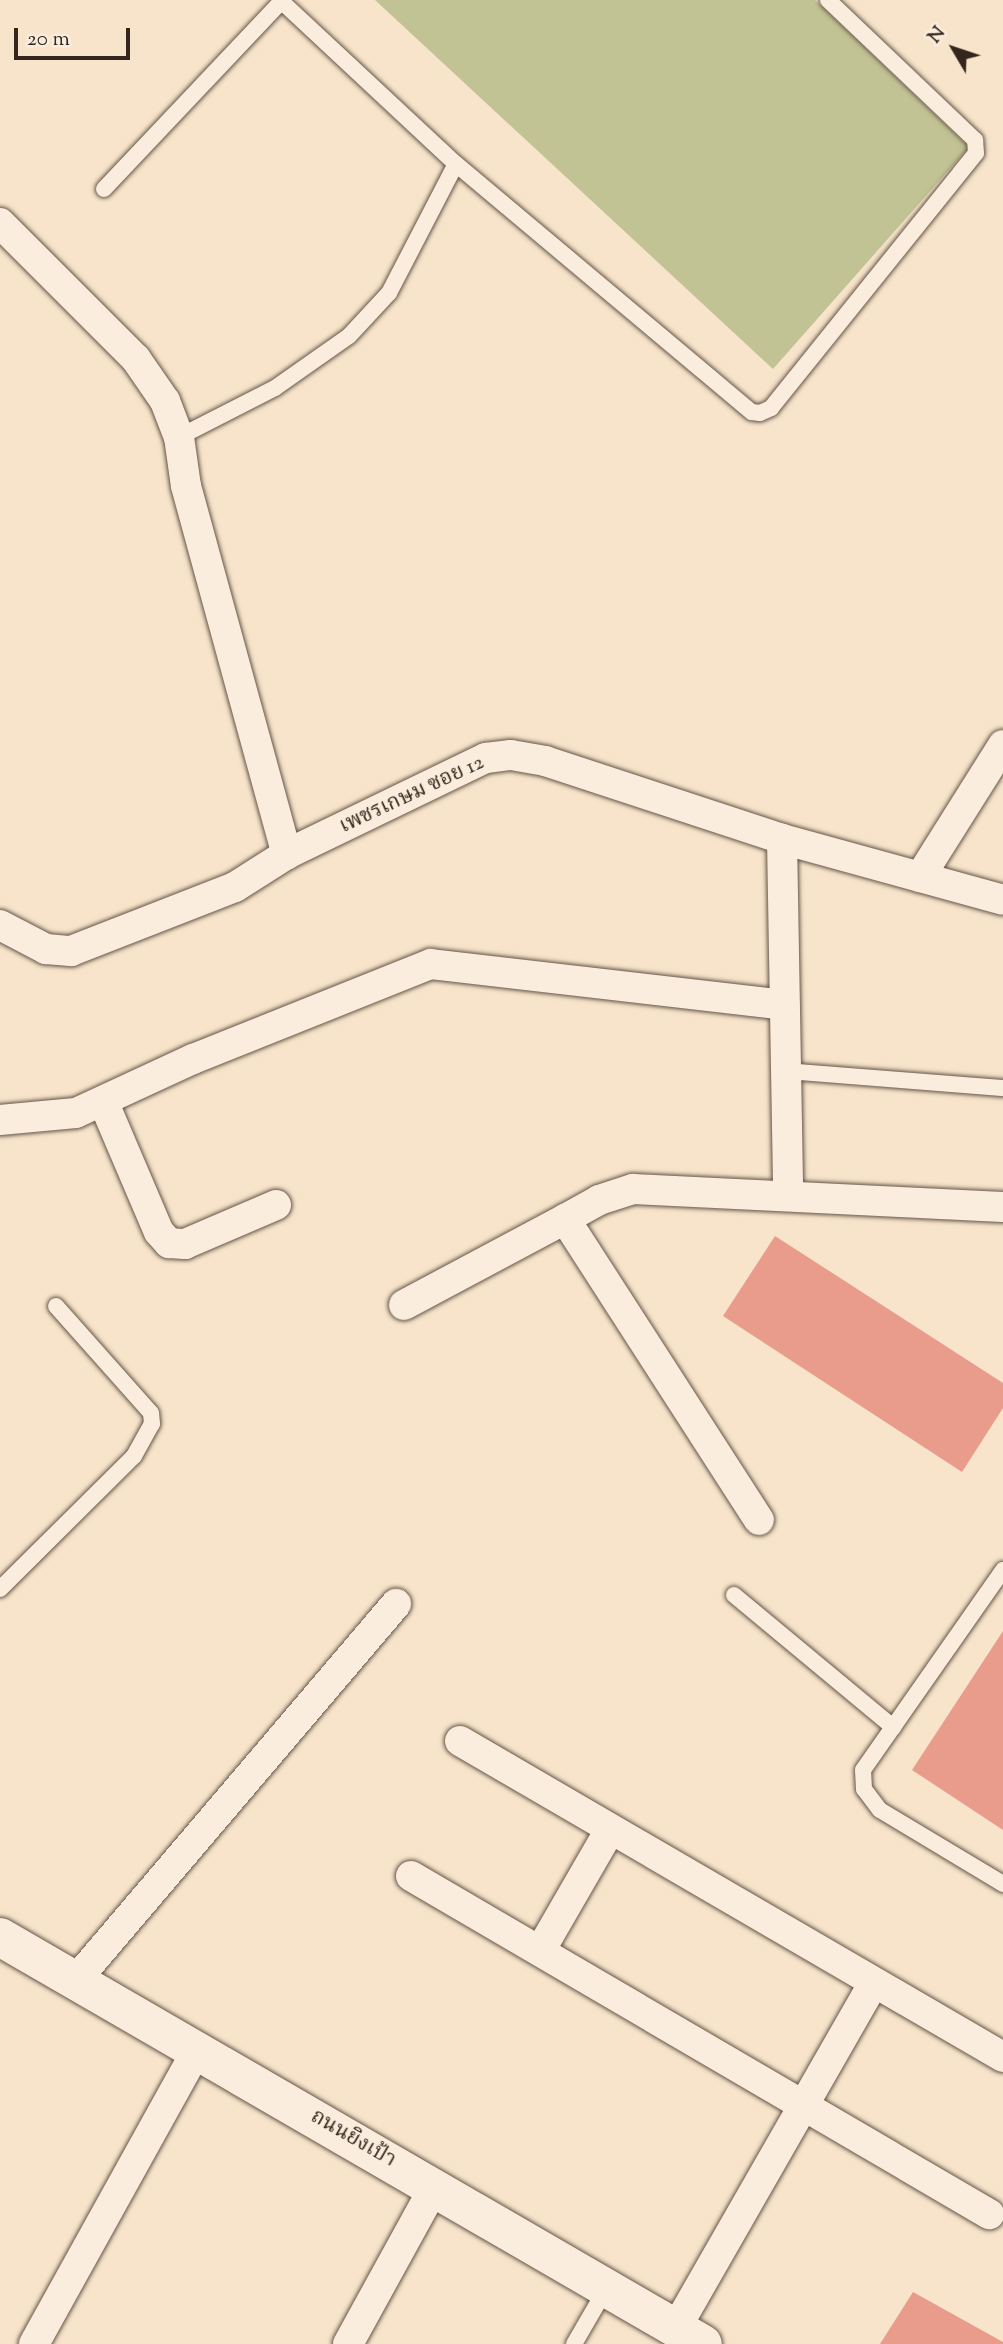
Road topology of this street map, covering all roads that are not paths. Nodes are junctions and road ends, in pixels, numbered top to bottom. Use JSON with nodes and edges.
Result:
{"nodes":[{"id":1,"x":828,"y":0,"type":"edge"},
{"id":2,"x":281,"y":1,"type":"edge"},
{"id":3,"x":456,"y":164,"type":"junction"},
{"id":4,"x":104,"y":189,"type":"dead end"},
{"id":5,"x":0,"y":223,"type":"edge"},
{"id":6,"x":179,"y":437,"type":"junction"},
{"id":7,"x":1003,"y":745,"type":"edge"},
{"id":8,"x":782,"y":839,"type":"junction"},
{"id":9,"x":287,"y":854,"type":"junction"},
{"id":10,"x":920,"y":877,"type":"junction"},
{"id":11,"x":1003,"y":900,"type":"edge"},
{"id":12,"x":0,"y":925,"type":"edge"},
{"id":13,"x":785,"y":1006,"type":"junction"},
{"id":14,"x":786,"y":1071,"type":"junction"},
{"id":15,"x":1003,"y":1088,"type":"edge"},
{"id":16,"x":103,"y":1101,"type":"junction"},
{"id":17,"x":0,"y":1120,"type":"edge"},
{"id":18,"x":788,"y":1194,"type":"junction"},
{"id":19,"x":276,"y":1205,"type":"dead end"},
{"id":20,"x":1003,"y":1207,"type":"edge"},
{"id":21,"x":565,"y":1219,"type":"junction"},
{"id":22,"x":404,"y":1305,"type":"dead end"},
{"id":23,"x":56,"y":1306,"type":"dead end"},
{"id":24,"x":759,"y":1520,"type":"dead end"},
{"id":25,"x":1003,"y":1570,"type":"edge"},
{"id":26,"x":0,"y":1589,"type":"edge"},
{"id":27,"x":734,"y":1595,"type":"dead end"},
{"id":28,"x":396,"y":1604,"type":"dead end"},
{"id":29,"x":893,"y":1727,"type":"junction"},
{"id":30,"x":460,"y":1741,"type":"dead end"},
{"id":31,"x":610,"y":1830,"type":"junction"},
{"id":32,"x":411,"y":1876,"type":"dead end"},
{"id":33,"x":1003,"y":1884,"type":"edge"},
{"id":34,"x":0,"y":1937,"type":"edge"},
{"id":35,"x":540,"y":1951,"type":"junction"},
{"id":36,"x":76,"y":1980,"type":"junction"},
{"id":37,"x":873,"y":1984,"type":"junction"},
{"id":38,"x":197,"y":2050,"type":"junction"},
{"id":39,"x":1003,"y":2057,"type":"edge"},
{"id":40,"x":805,"y":2105,"type":"junction"},
{"id":41,"x":435,"y":2186,"type":"junction"},
{"id":42,"x":989,"y":2214,"type":"dead end"},
{"id":43,"x":607,"y":2287,"type":"junction"},
{"id":44,"x":690,"y":2336,"type":"edge"},
{"id":45,"x":34,"y":2344,"type":"edge"},
{"id":46,"x":348,"y":2344,"type":"edge"},
{"id":47,"x":575,"y":2344,"type":"edge"}],
"edges":[{"from":1,"to":3,"type":"lane"},
{"from":2,"to":3,"type":"lane"},
{"from":2,"to":4,"type":"lane"},
{"from":3,"to":6,"type":"lane"},
{"from":5,"to":6,"type":"street"},
{"from":6,"to":9,"type":"street"},
{"from":7,"to":10,"type":"street"},
{"from":8,"to":9,"type":"street","name":"เพชรเกษม ซอย 12"},
{"from":8,"to":10,"type":"street","name":"เพชรเกษม ซอย 12"},
{"from":8,"to":13,"type":"street"},
{"from":9,"to":12,"type":"street","name":"เพชรเกษม ซอย 12"},
{"from":10,"to":11,"type":"street","name":"เพชรเกษม ซอย 12"},
{"from":13,"to":14,"type":"street"},
{"from":13,"to":16,"type":"street"},
{"from":14,"to":15,"type":"lane"},
{"from":14,"to":18,"type":"street"},
{"from":16,"to":17,"type":"street"},
{"from":16,"to":19,"type":"street"},
{"from":18,"to":20,"type":"street"},
{"from":18,"to":21,"type":"street"},
{"from":21,"to":22,"type":"street"},
{"from":21,"to":24,"type":"street"},
{"from":23,"to":26,"type":"lane"},
{"from":25,"to":29,"type":"lane"},
{"from":27,"to":29,"type":"lane"},
{"from":28,"to":36,"type":"street"},
{"from":29,"to":33,"type":"lane"},
{"from":30,"to":31,"type":"street"},
{"from":31,"to":35,"type":"street"},
{"from":31,"to":37,"type":"street"},
{"from":32,"to":35,"type":"street"},
{"from":34,"to":36,"type":"main road","name":"ถนนยิงเป้า"},
{"from":35,"to":40,"type":"street"},
{"from":36,"to":38,"type":"main road","name":"ถนนยิงเป้า"},
{"from":37,"to":39,"type":"street"},
{"from":37,"to":40,"type":"street"},
{"from":38,"to":41,"type":"main road","name":"ถนนยิงเป้า"},
{"from":38,"to":45,"type":"street"},
{"from":40,"to":42,"type":"street"},
{"from":40,"to":44,"type":"street"},
{"from":41,"to":43,"type":"main road","name":"ถนนยิงเป้า"},
{"from":41,"to":46,"type":"street"},
{"from":43,"to":44,"type":"main road","name":"ถนนยิงเป้า"},
{"from":43,"to":47,"type":"lane"}]}
